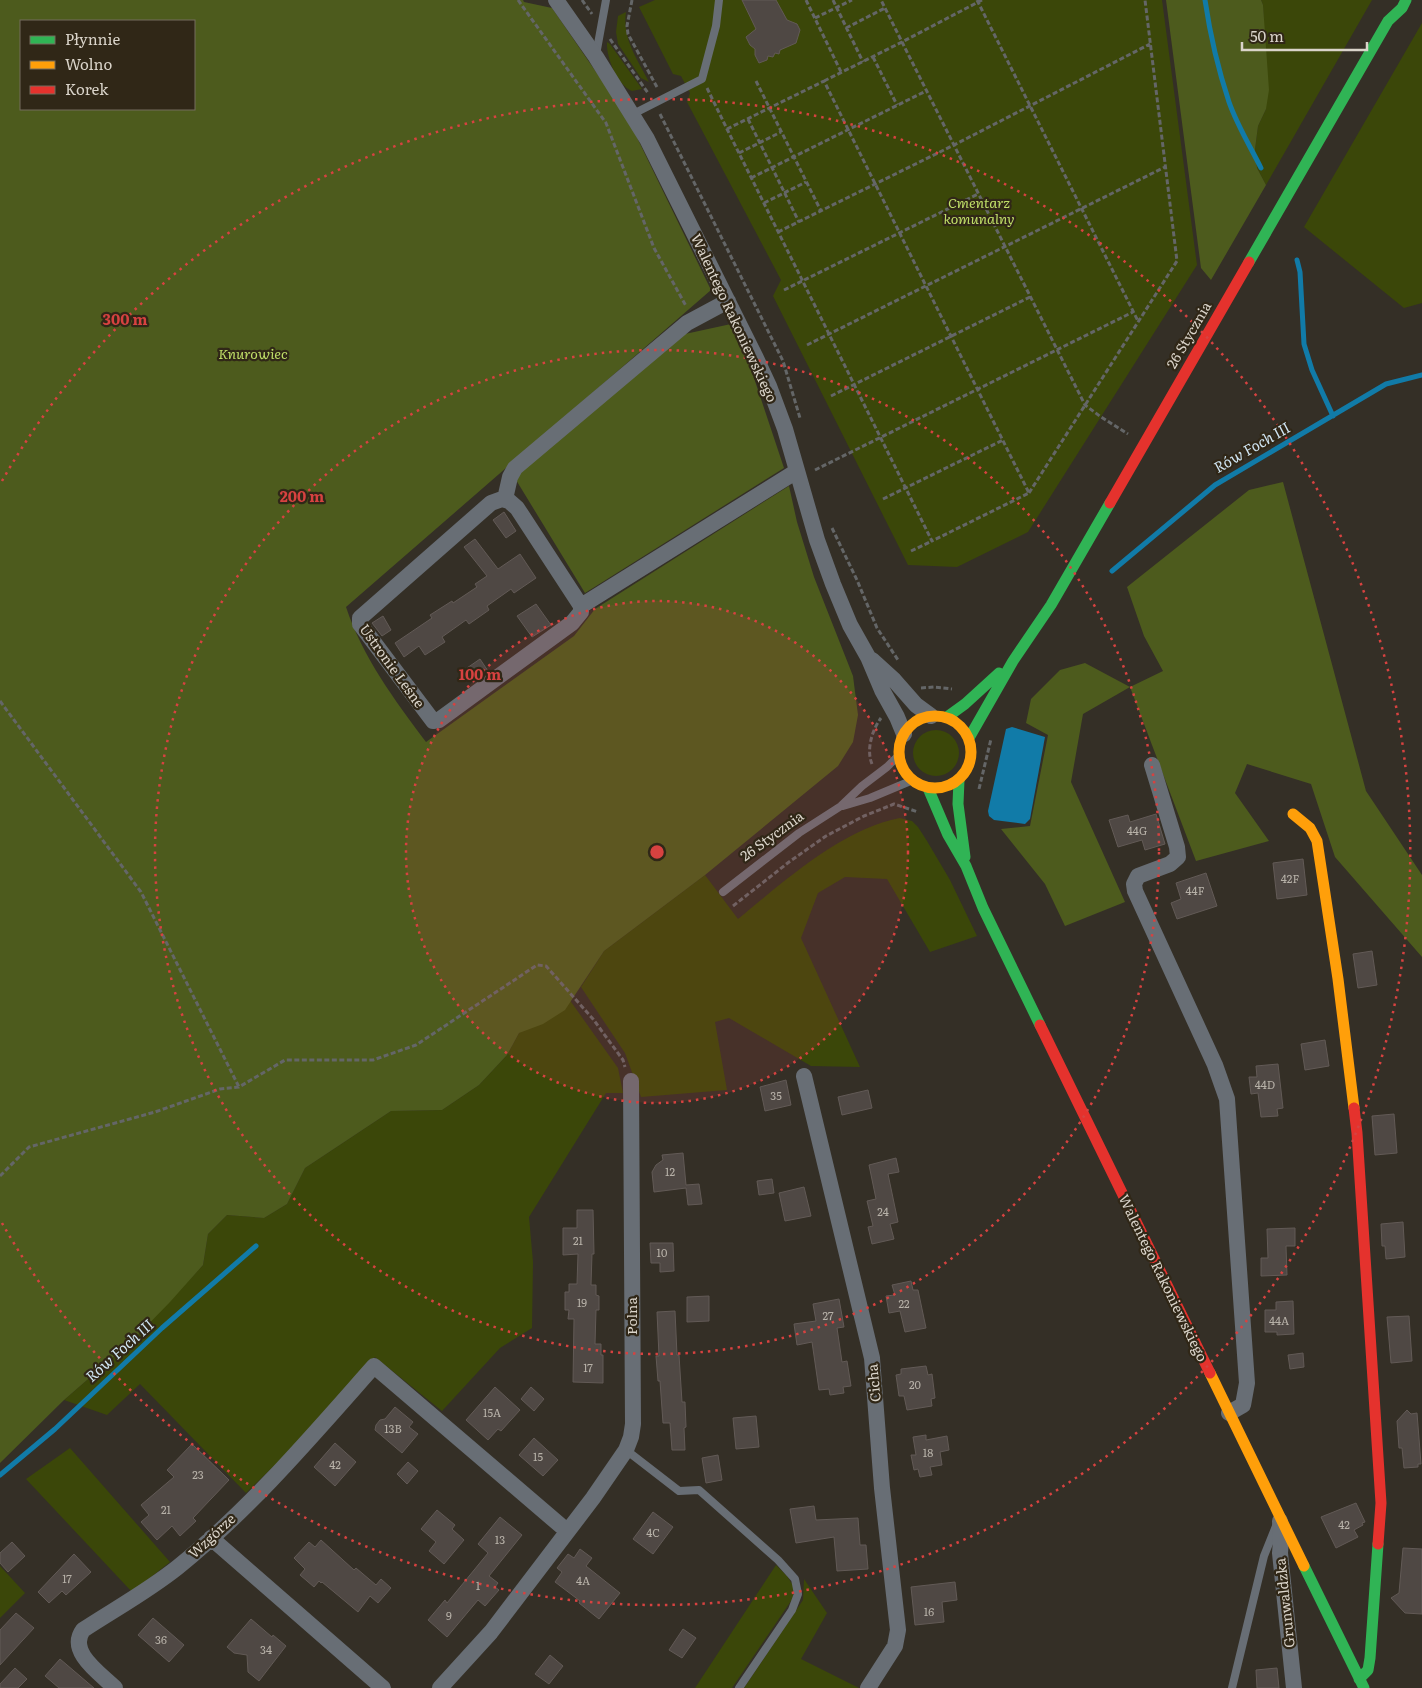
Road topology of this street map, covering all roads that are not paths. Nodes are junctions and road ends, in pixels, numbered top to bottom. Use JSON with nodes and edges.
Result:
{"nodes":[{"id":1,"x":556,"y":0,"type":"edge"},
{"id":2,"x":606,"y":0,"type":"edge"},
{"id":3,"x":719,"y":0,"type":"edge"},
{"id":4,"x":1406,"y":0,"type":"edge"},
{"id":5,"x":1392,"y":2,"type":"dead end"},
{"id":6,"x":1388,"y":21,"type":"junction"},
{"id":7,"x":596,"y":57,"type":"junction"},
{"id":8,"x":633,"y":114,"type":"junction"},
{"id":9,"x":728,"y":301,"type":"junction"},
{"id":10,"x":797,"y":472,"type":"junction"},
{"id":11,"x":505,"y":499,"type":"junction"},
{"id":12,"x":581,"y":606,"type":"junction"},
{"id":13,"x":868,"y":657,"type":"junction"},
{"id":14,"x":1013,"y":662,"type":"junction"},
{"id":15,"x":939,"y":717,"type":"junction"},
{"id":16,"x":904,"y":734,"type":"junction"},
{"id":17,"x":969,"y":738,"type":"junction"},
{"id":18,"x":899,"y":755,"type":"junction"},
{"id":19,"x":1152,"y":765,"type":"dead end"},
{"id":20,"x":912,"y":780,"type":"junction"},
{"id":21,"x":958,"y":780,"type":"junction"},
{"id":22,"x":928,"y":788,"type":"junction"},
{"id":23,"x":841,"y":806,"type":"junction"},
{"id":24,"x":1293,"y":814,"type":"dead end"},
{"id":25,"x":966,"y":866,"type":"junction"},
{"id":26,"x":722,"y":892,"type":"dead end"},
{"id":27,"x":804,"y":1076,"type":"dead end"},
{"id":28,"x":630,"y":1081,"type":"road end"},
{"id":29,"x":1229,"y":1413,"type":"junction"},
{"id":30,"x":626,"y":1450,"type":"junction"},
{"id":31,"x":1280,"y":1518,"type":"junction"},
{"id":32,"x":568,"y":1531,"type":"junction"},
{"id":33,"x":211,"y":1538,"type":"junction"},
{"id":34,"x":1362,"y":1683,"type":"edge"},
{"id":35,"x":115,"y":1688,"type":"edge"},
{"id":36,"x":382,"y":1688,"type":"edge"},
{"id":37,"x":440,"y":1688,"type":"edge"},
{"id":38,"x":739,"y":1688,"type":"edge"},
{"id":39,"x":868,"y":1688,"type":"edge"},
{"id":40,"x":1232,"y":1688,"type":"edge"},
{"id":41,"x":1294,"y":1688,"type":"edge"}],
"edges":[{"from":1,"to":7,"type":"street","name":"Walentego Rakoniewskiego"},
{"from":2,"to":7,"type":"lane"},
{"from":3,"to":8,"type":"lane"},
{"from":4,"to":6,"type":"street","name":"26 Stycznia"},
{"from":5,"to":6,"type":"street","name":"26 Stycznia"},
{"from":6,"to":14,"type":"street","name":"26 Stycznia"},
{"from":7,"to":8,"type":"street","name":"Walentego Rakoniewskiego"},
{"from":8,"to":9,"type":"street","name":"Walentego Rakoniewskiego"},
{"from":9,"to":10,"type":"street","name":"Walentego Rakoniewskiego"},
{"from":9,"to":11,"type":"street"},
{"from":10,"to":12,"type":"street","name":"Ustronie Leśne"},
{"from":10,"to":13,"type":"street","name":"Walentego Rakoniewskiego"},
{"from":11,"to":12,"type":"street"},
{"from":11,"to":12,"type":"street","name":"Ustronie Leśne"},
{"from":13,"to":15,"type":"street","name":"Walentego Rakoniewskiego"},
{"from":13,"to":16,"type":"street","name":"Walentego Rakoniewskiego"},
{"from":14,"to":15,"type":"street","name":"26 Stycznia"},
{"from":14,"to":17,"type":"street","name":"26 Stycznia"},
{"from":15,"to":16,"type":"street"},
{"from":15,"to":17,"type":"street"},
{"from":16,"to":18,"type":"street"},
{"from":17,"to":21,"type":"street"},
{"from":18,"to":20,"type":"street"},
{"from":18,"to":23,"type":"lane","name":"26 Stycznia"},
{"from":19,"to":29,"type":"street"},
{"from":20,"to":22,"type":"street"},
{"from":20,"to":23,"type":"lane","name":"26 Stycznia"},
{"from":21,"to":22,"type":"street"},
{"from":21,"to":25,"type":"street","name":"Walentego Rakoniewskiego"},
{"from":22,"to":25,"type":"street","name":"Walentego Rakoniewskiego"},
{"from":23,"to":26,"type":"lane","name":"26 Stycznia"},
{"from":24,"to":34,"type":"street"},
{"from":25,"to":29,"type":"street","name":"Walentego Rakoniewskiego"},
{"from":27,"to":39,"type":"street","name":"Cicha"},
{"from":28,"to":30,"type":"street","name":"Polna"},
{"from":29,"to":31,"type":"street","name":"Walentego Rakoniewskiego"},
{"from":30,"to":32,"type":"street","name":"Polna"},
{"from":30,"to":38,"type":"lane"},
{"from":31,"to":34,"type":"street","name":"Walentego Rakoniewskiego"},
{"from":31,"to":40,"type":"lane"},
{"from":31,"to":41,"type":"street","name":"Grunwaldzka"},
{"from":32,"to":33,"type":"street","name":"Wzgórze"},
{"from":32,"to":37,"type":"street","name":"Polna"},
{"from":33,"to":35,"type":"street","name":"Wzgórze"},
{"from":33,"to":36,"type":"street"}]}
